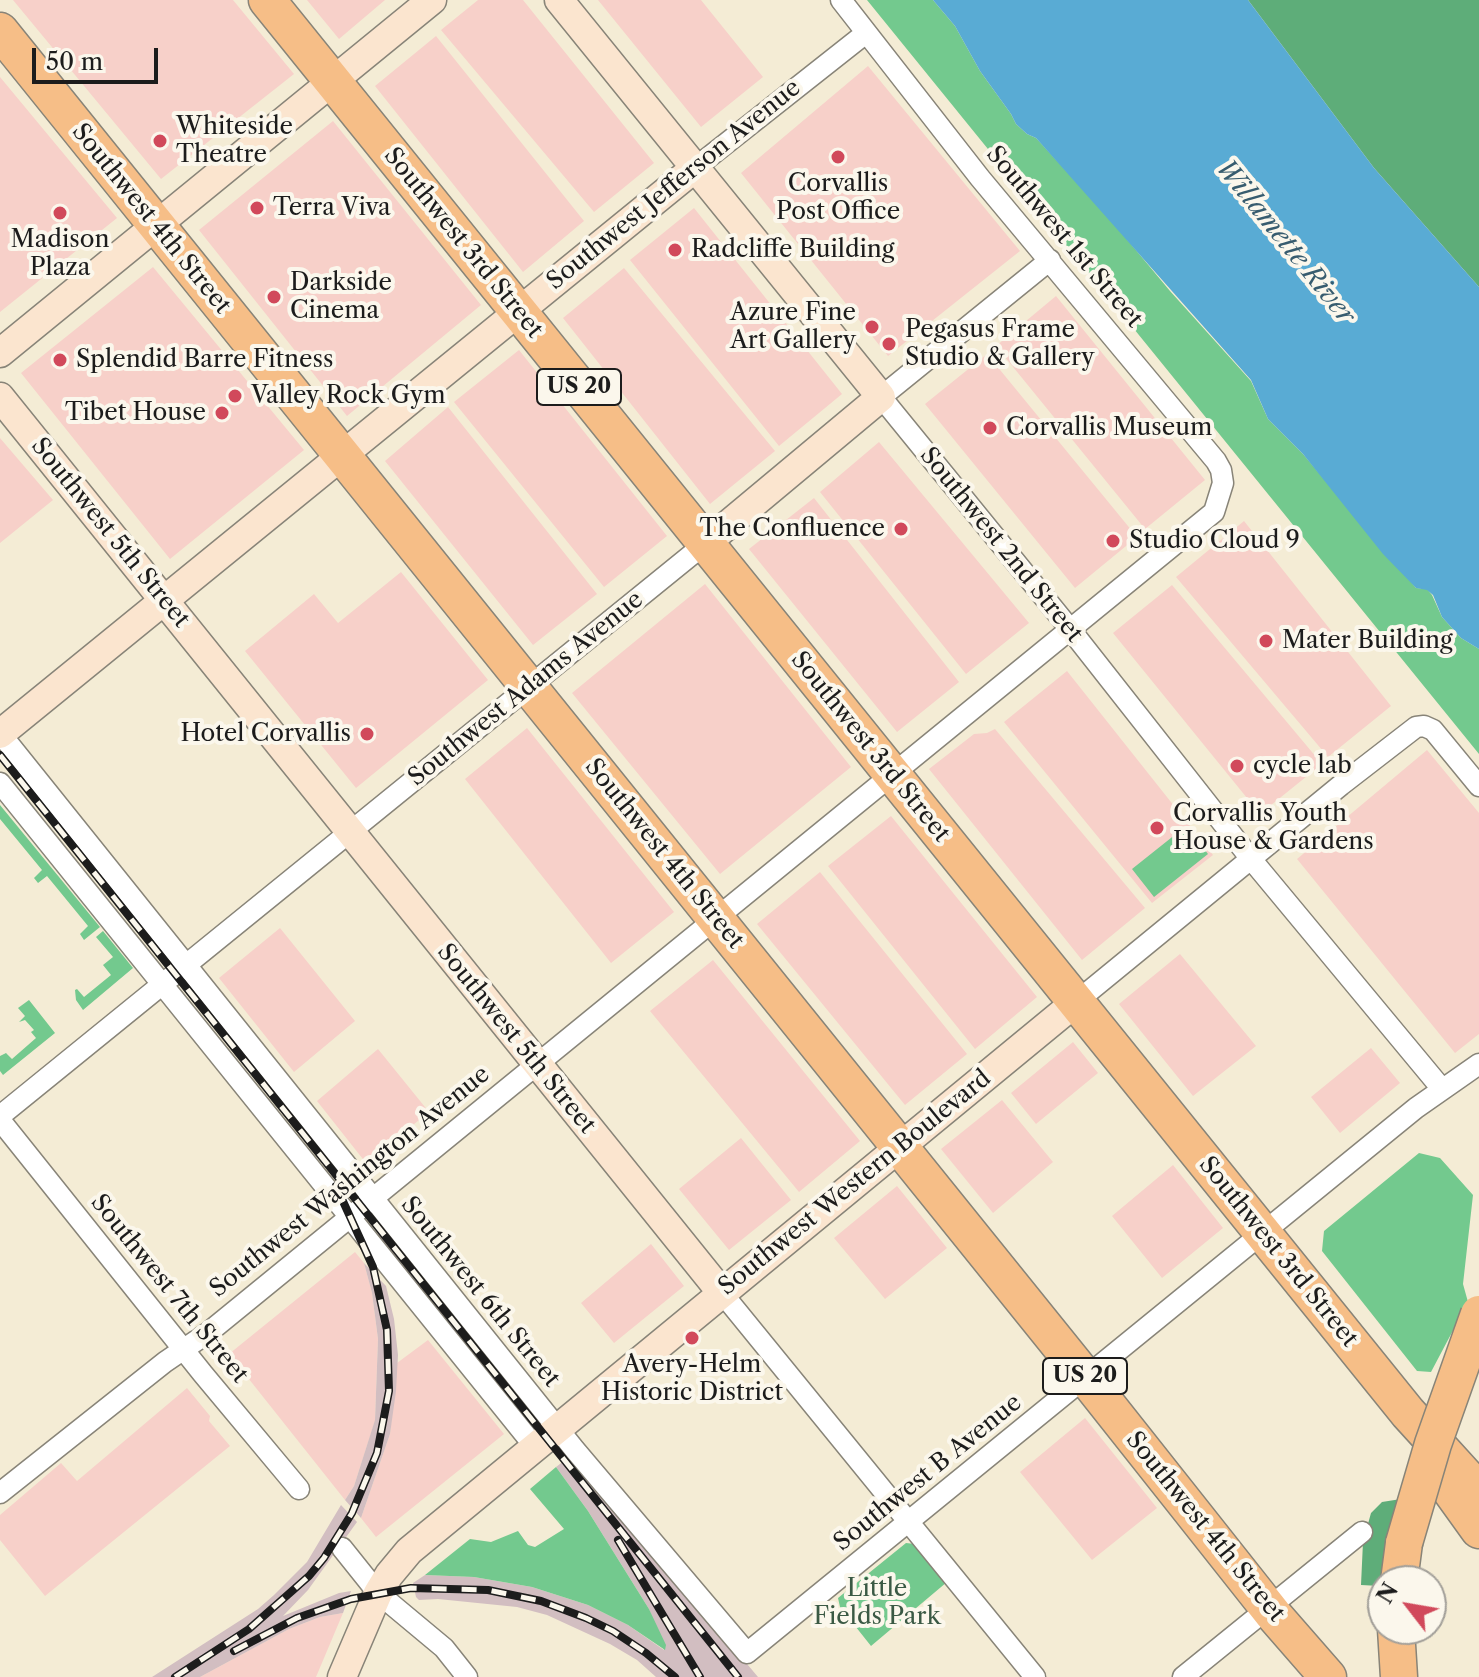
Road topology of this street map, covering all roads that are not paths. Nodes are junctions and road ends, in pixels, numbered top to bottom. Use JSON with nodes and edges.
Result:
{"nodes":[{"id":1,"x":267,"y":0,"type":"edge"},
{"id":2,"x":432,"y":0,"type":"edge"},
{"id":3,"x":559,"y":0,"type":"edge"},
{"id":4,"x":841,"y":0,"type":"edge"},
{"id":5,"x":0,"y":31,"type":"edge"},
{"id":6,"x":866,"y":33,"type":"junction"},
{"id":7,"x":332,"y":82,"type":"junction"},
{"id":8,"x":695,"y":168,"type":"junction"},
{"id":9,"x":156,"y":224,"type":"junction"},
{"id":10,"x":1050,"y":260,"type":"junction"},
{"id":11,"x":517,"y":311,"type":"junction"},
{"id":12,"x":0,"y":353,"type":"edge"},
{"id":13,"x":0,"y":397,"type":"edge"},
{"id":14,"x":881,"y":397,"type":"junction"},
{"id":15,"x":341,"y":455,"type":"junction"},
{"id":16,"x":1214,"y":512,"type":"joint"},
{"id":17,"x":706,"y":543,"type":"junction"},
{"id":18,"x":164,"y":599,"type":"junction"},
{"id":19,"x":1070,"y":629,"type":"junction"},
{"id":20,"x":528,"y":687,"type":"junction"},
{"id":21,"x":0,"y":734,"type":"edge"},
{"id":22,"x":891,"y":773,"type":"junction"},
{"id":23,"x":0,"y":783,"type":"edge"},
{"id":24,"x":1479,"y":786,"type":"edge"},
{"id":25,"x":350,"y":832,"type":"junction"},
{"id":26,"x":1251,"y":859,"type":"junction"},
{"id":27,"x":715,"y":918,"type":"junction"},
{"id":28,"x":186,"y":966,"type":"junction"},
{"id":29,"x":163,"y":984,"type":"junction"},
{"id":30,"x":1076,"y":1002,"type":"junction"},
{"id":31,"x":535,"y":1063,"type":"junction"},
{"id":32,"x":1479,"y":1064,"type":"edge"},
{"id":33,"x":1442,"y":1089,"type":"junction"},
{"id":34,"x":0,"y":1118,"type":"edge"},
{"id":35,"x":900,"y":1147,"type":"junction"},
{"id":36,"x":372,"y":1199,"type":"junction"},
{"id":37,"x":351,"y":1217,"type":"junction"},
{"id":38,"x":1263,"y":1234,"type":"junction"},
{"id":39,"x":722,"y":1293,"type":"junction"},
{"id":40,"x":1479,"y":1314,"type":"edge"},
{"id":41,"x":183,"y":1350,"type":"junction"},
{"id":42,"x":1086,"y":1378,"type":"junction"},
{"id":43,"x":1408,"y":1413,"type":"junction"},
{"id":44,"x":558,"y":1428,"type":"junction"},
{"id":45,"x":535,"y":1447,"type":"junction"},
{"id":46,"x":2,"y":1486,"type":"edge"},
{"id":47,"x":299,"y":1489,"type":"dead end"},
{"id":48,"x":1479,"y":1491,"type":"edge"},
{"id":49,"x":909,"y":1521,"type":"junction"},
{"id":50,"x":1479,"y":1530,"type":"edge"},
{"id":51,"x":1362,"y":1532,"type":"dead end"},
{"id":52,"x":342,"y":1548,"type":"dead end"},
{"id":53,"x":1401,"y":1565,"type":"edge"},
{"id":54,"x":378,"y":1593,"type":"junction"},
{"id":55,"x":1270,"y":1610,"type":"junction"},
{"id":56,"x":1397,"y":1645,"type":"edge"},
{"id":57,"x":747,"y":1653,"type":"joint"},
{"id":58,"x":342,"y":1677,"type":"edge"},
{"id":59,"x":467,"y":1677,"type":"edge"},
{"id":60,"x":1035,"y":1677,"type":"edge"},
{"id":61,"x":1183,"y":1677,"type":"edge"},
{"id":62,"x":1313,"y":1677,"type":"edge"},
{"id":63,"x":1328,"y":1677,"type":"edge"},
{"id":64,"x":1399,"y":1677,"type":"edge"}],
"edges":[{"from":1,"to":7,"type":"highway","name":"Southwest 3rd Street","number":"US 20"},
{"from":2,"to":7,"type":"street"},
{"from":3,"to":8,"type":"street","name":"Southwest 2nd Street"},
{"from":4,"to":6,"type":"street","name":"Southwest 1st Street"},
{"from":5,"to":9,"type":"highway","name":"Southwest 4th Street","number":"US 20"},
{"from":6,"to":8,"type":"street","name":"Southwest Jefferson Avenue"},
{"from":6,"to":10,"type":"street","name":"Southwest 1st Street"},
{"from":7,"to":9,"type":"street"},
{"from":7,"to":11,"type":"highway","name":"Southwest 3rd Street","number":"US 20"},
{"from":8,"to":11,"type":"street","name":"Southwest Jefferson Avenue"},
{"from":8,"to":14,"type":"street","name":"Southwest 2nd Street"},
{"from":9,"to":12,"type":"street"},
{"from":9,"to":15,"type":"highway","name":"Southwest 4th Street","number":"US 20"},
{"from":10,"to":14,"type":"street","name":"Southwest Adams Avenue"},
{"from":10,"to":16,"type":"street","name":"Southwest 1st Street"},
{"from":11,"to":15,"type":"street","name":"Southwest Jefferson Avenue"},
{"from":11,"to":17,"type":"highway","name":"Southwest 3rd Street","number":"US 20"},
{"from":13,"to":18,"type":"street","name":"Southwest 5th Street"},
{"from":14,"to":17,"type":"street","name":"Southwest Adams Avenue"},
{"from":14,"to":19,"type":"street","name":"Southwest 2nd Street"},
{"from":15,"to":18,"type":"street","name":"Southwest Jefferson Avenue"},
{"from":15,"to":20,"type":"highway","name":"Southwest 4th Street","number":"US 20"},
{"from":16,"to":19,"type":"street","name":"Southwest Washington Avenue"},
{"from":17,"to":20,"type":"street","name":"Southwest Adams Avenue"},
{"from":17,"to":22,"type":"highway","name":"Southwest 3rd Street","number":"US 20"},
{"from":18,"to":21,"type":"street","name":"Southwest Jefferson Avenue"},
{"from":18,"to":25,"type":"street","name":"Southwest 5th Street"},
{"from":19,"to":22,"type":"street","name":"Southwest Washington Avenue"},
{"from":19,"to":26,"type":"street","name":"Southwest 2nd Street"},
{"from":20,"to":25,"type":"street","name":"Southwest Adams Avenue"},
{"from":20,"to":27,"type":"highway","name":"Southwest 4th Street","number":"US 20"},
{"from":21,"to":28,"type":"street","name":"Southwest 6th Street"},
{"from":22,"to":27,"type":"street","name":"Southwest Washington Avenue"},
{"from":22,"to":30,"type":"highway","name":"Southwest 3rd Street","number":"US 20"},
{"from":23,"to":29,"type":"street"},
{"from":24,"to":26,"type":"street","name":"Southwest Western Boulevard"},
{"from":25,"to":28,"type":"street","name":"Southwest Adams Avenue"},
{"from":25,"to":31,"type":"street","name":"Southwest 5th Street"},
{"from":26,"to":30,"type":"street","name":"Southwest Western Boulevard"},
{"from":26,"to":33,"type":"street","name":"Southwest 2nd Street"},
{"from":27,"to":31,"type":"street","name":"Southwest Washington Avenue"},
{"from":27,"to":35,"type":"highway","name":"Southwest 4th Street","number":"US 20"},
{"from":28,"to":29,"type":"street","name":"Southwest Adams Avenue"},
{"from":28,"to":36,"type":"street","name":"Southwest 6th Street"},
{"from":29,"to":34,"type":"street","name":"Southwest Adams Avenue"},
{"from":29,"to":37,"type":"street"},
{"from":30,"to":35,"type":"street","name":"Southwest Western Boulevard"},
{"from":30,"to":38,"type":"highway","name":"Southwest 3rd Street","number":"US 20"},
{"from":31,"to":36,"type":"street","name":"Southwest Washington Avenue"},
{"from":31,"to":39,"type":"street","name":"Southwest 5th Street"},
{"from":32,"to":33,"type":"street","name":"Southwest B Avenue"},
{"from":33,"to":38,"type":"street","name":"Southwest B Avenue"},
{"from":34,"to":41,"type":"street","name":"Southwest 7th Street"},
{"from":35,"to":39,"type":"street","name":"Southwest Western Boulevard"},
{"from":35,"to":42,"type":"highway","name":"Southwest 4th Street","number":"US 20"},
{"from":36,"to":37,"type":"street","name":"Southwest Washington Avenue"},
{"from":36,"to":44,"type":"street","name":"Southwest 6th Street"},
{"from":37,"to":41,"type":"street","name":"Southwest Washington Avenue"},
{"from":37,"to":45,"type":"street"},
{"from":38,"to":42,"type":"street","name":"Southwest B Avenue"},
{"from":38,"to":43,"type":"highway","name":"Southwest 3rd Street","number":"US 20"},
{"from":39,"to":44,"type":"street","name":"Southwest Western Boulevard"},
{"from":39,"to":49,"type":"street","name":"Southwest 5th Street"},
{"from":40,"to":53,"type":"highway","bridge":true},
{"from":41,"to":46,"type":"street","name":"Southwest Washington Avenue"},
{"from":41,"to":47,"type":"street","name":"Southwest 7th Street"},
{"from":42,"to":49,"type":"street","name":"Southwest B Avenue"},
{"from":42,"to":55,"type":"highway","name":"Southwest 4th Street","number":"US 20"},
{"from":43,"to":48,"type":"highway","name":"Southwest 3rd Street"},
{"from":43,"to":50,"type":"highway"},
{"from":44,"to":45,"type":"street","name":"Southwest Western Boulevard"},
{"from":44,"to":57,"type":"street","name":"Southwest 6th Street"},
{"from":45,"to":54,"type":"street","name":"Southwest Western Boulevard"},
{"from":49,"to":57,"type":"street","name":"Southwest B Avenue"},
{"from":49,"to":60,"type":"street","name":"Southwest 5th Street"},
{"from":51,"to":55,"type":"street"},
{"from":52,"to":54,"type":"street"},
{"from":54,"to":58,"type":"street","name":"Southwest Western Boulevard"},
{"from":54,"to":59,"type":"street"},
{"from":55,"to":61,"type":"street"},
{"from":55,"to":62,"type":"highway"},
{"from":55,"to":63,"type":"highway","name":"Southwest 4th Street"},
{"from":56,"to":64,"type":"highway"}]}
